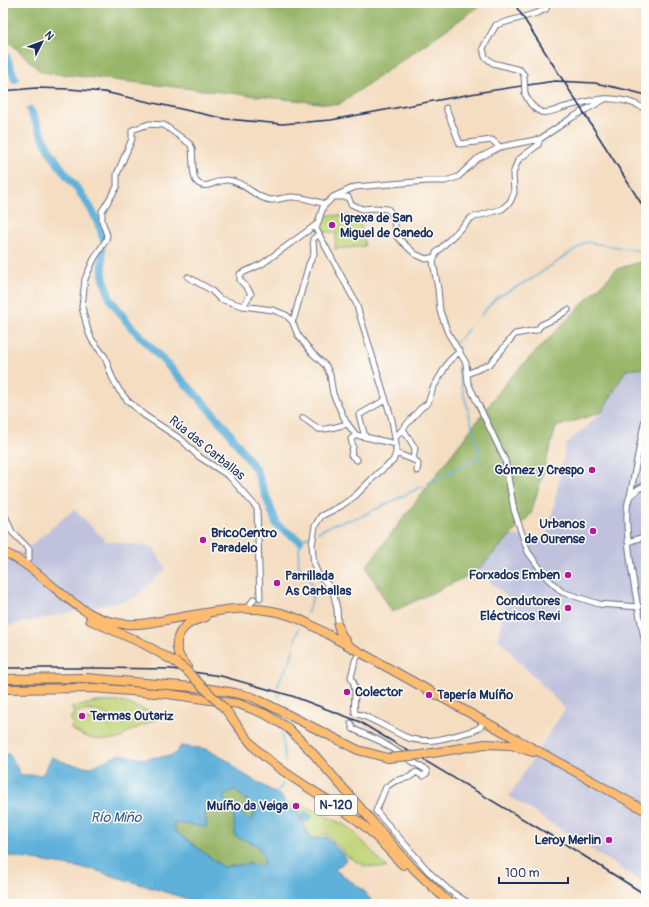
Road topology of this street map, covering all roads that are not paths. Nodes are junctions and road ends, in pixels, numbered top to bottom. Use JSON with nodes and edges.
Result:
{"nodes":[{"id":1,"x":548,"y":3,"type":"edge"},
{"id":2,"x":604,"y":99,"type":"junction"},
{"id":3,"x":446,"y":108,"type":"dead end"},
{"id":4,"x":646,"y":109,"type":"edge"},
{"id":5,"x":540,"y":139,"type":"junction"},
{"id":6,"x":500,"y":146,"type":"junction"},
{"id":7,"x":332,"y":198,"type":"junction"},
{"id":8,"x":325,"y":204,"type":"junction"},
{"id":9,"x":317,"y":224,"type":"junction"},
{"id":10,"x":318,"y":235,"type":"junction"},
{"id":11,"x":435,"y":257,"type":"junction"},
{"id":12,"x":188,"y":276,"type":"dead end"},
{"id":13,"x":243,"y":306,"type":"junction"},
{"id":14,"x":568,"y":310,"type":"dead end"},
{"id":15,"x":292,"y":321,"type":"junction"},
{"id":16,"x":460,"y":351,"type":"junction"},
{"id":17,"x":467,"y":374,"type":"junction"},
{"id":18,"x":386,"y":400,"type":"junction"},
{"id":19,"x":646,"y":413,"type":"edge"},
{"id":20,"x":304,"y":418,"type":"dead end"},
{"id":21,"x":348,"y":424,"type":"junction"},
{"id":22,"x":403,"y":429,"type":"junction"},
{"id":23,"x":356,"y":435,"type":"junction"},
{"id":24,"x":365,"y":437,"type":"junction"},
{"id":25,"x":395,"y":438,"type":"junction"},
{"id":26,"x":396,"y":444,"type":"junction"},
{"id":27,"x":396,"y":453,"type":"junction"},
{"id":28,"x":413,"y":459,"type":"junction"},
{"id":29,"x":357,"y":460,"type":"dead end"},
{"id":30,"x":417,"y":470,"type":"dead end"},
{"id":31,"x":646,"y":485,"type":"edge"},
{"id":32,"x":630,"y":496,"type":"junction"},
{"id":33,"x":3,"y":511,"type":"edge"},
{"id":34,"x":646,"y":536,"type":"edge"},
{"id":35,"x":628,"y":542,"type":"junction"},
{"id":36,"x":3,"y":552,"type":"edge"},
{"id":37,"x":3,"y":556,"type":"edge"},
{"id":38,"x":25,"y":563,"type":"junction"},
{"id":39,"x":260,"y":598,"type":"dead end"},
{"id":40,"x":254,"y":599,"type":"dead end"},
{"id":41,"x":639,"y":607,"type":"junction"},
{"id":42,"x":246,"y":610,"type":"junction"},
{"id":43,"x":338,"y":625,"type":"junction"},
{"id":44,"x":329,"y":635,"type":"junction"},
{"id":45,"x":349,"y":646,"type":"junction"},
{"id":46,"x":646,"y":647,"type":"edge"},
{"id":47,"x":360,"y":652,"type":"junction"},
{"id":48,"x":3,"y":679,"type":"edge"},
{"id":49,"x":3,"y":689,"type":"edge"},
{"id":50,"x":225,"y":709,"type":"junction"},
{"id":51,"x":484,"y":721,"type":"junction"},
{"id":52,"x":351,"y":723,"type":"dead end"},
{"id":53,"x":558,"y":762,"type":"junction"},
{"id":54,"x":646,"y":811,"type":"edge"},
{"id":55,"x":446,"y":904,"type":"edge"},
{"id":56,"x":452,"y":904,"type":"edge"},
{"id":57,"x":470,"y":904,"type":"edge"}],
"edges":[{"from":1,"to":2,"type":"street","bridge":true},
{"from":2,"to":4,"type":"street"},
{"from":2,"to":5,"type":"street"},
{"from":3,"to":6,"type":"street"},
{"from":5,"to":6,"type":"street"},
{"from":5,"to":11,"type":"street"},
{"from":6,"to":7,"type":"street"},
{"from":7,"to":8,"type":"street"},
{"from":7,"to":11,"type":"street"},
{"from":8,"to":9,"type":"street"},
{"from":8,"to":39,"type":"street","name":"Rúa das Carballas"},
{"from":9,"to":10,"type":"street"},
{"from":9,"to":13,"type":"street"},
{"from":10,"to":15,"type":"street"},
{"from":10,"to":18,"type":"street"},
{"from":11,"to":16,"type":"street"},
{"from":12,"to":13,"type":"street"},
{"from":13,"to":15,"type":"street"},
{"from":14,"to":17,"type":"street"},
{"from":15,"to":21,"type":"street"},
{"from":16,"to":17,"type":"street"},
{"from":16,"to":22,"type":"street"},
{"from":17,"to":41,"type":"street"},
{"from":18,"to":24,"type":"street"},
{"from":18,"to":25,"type":"street"},
{"from":19,"to":32,"type":"street"},
{"from":20,"to":21,"type":"street"},
{"from":21,"to":23,"type":"street"},
{"from":22,"to":25,"type":"street"},
{"from":22,"to":28,"type":"street"},
{"from":23,"to":24,"type":"street"},
{"from":23,"to":29,"type":"street"},
{"from":24,"to":26,"type":"street"},
{"from":25,"to":26,"type":"street"},
{"from":26,"to":27,"type":"street"},
{"from":27,"to":28,"type":"street"},
{"from":27,"to":43,"type":"street"},
{"from":28,"to":30,"type":"street"},
{"from":31,"to":32,"type":"street"},
{"from":32,"to":35,"type":"street"},
{"from":33,"to":38,"type":"street"},
{"from":34,"to":35,"type":"street"},
{"from":35,"to":41,"type":"street"},
{"from":36,"to":38,"type":"highway","number":"N-120"},
{"from":37,"to":50,"type":"highway","number":"N-120","bridge":true},
{"from":38,"to":42,"type":"highway","number":"N-120"},
{"from":40,"to":42,"type":"street"},
{"from":41,"to":46,"type":"street"},
{"from":42,"to":44,"type":"highway","number":"N-120"},
{"from":42,"to":50,"type":"highway","number":"N-120","bridge":true},
{"from":43,"to":44,"type":"highway"},
{"from":43,"to":45,"type":"highway"},
{"from":44,"to":45,"type":"highway","number":"N-120"},
{"from":45,"to":47,"type":"highway","number":"N-120"},
{"from":47,"to":51,"type":"highway","number":"N-120"},
{"from":47,"to":51,"type":"street"},
{"from":48,"to":53,"type":"highway","bridge":true},
{"from":49,"to":56,"type":"highway"},
{"from":50,"to":55,"type":"highway","number":"N-120"},
{"from":51,"to":53,"type":"highway","number":"N-120"},
{"from":52,"to":57,"type":"street"},
{"from":53,"to":54,"type":"highway","number":"N-120"}]}
